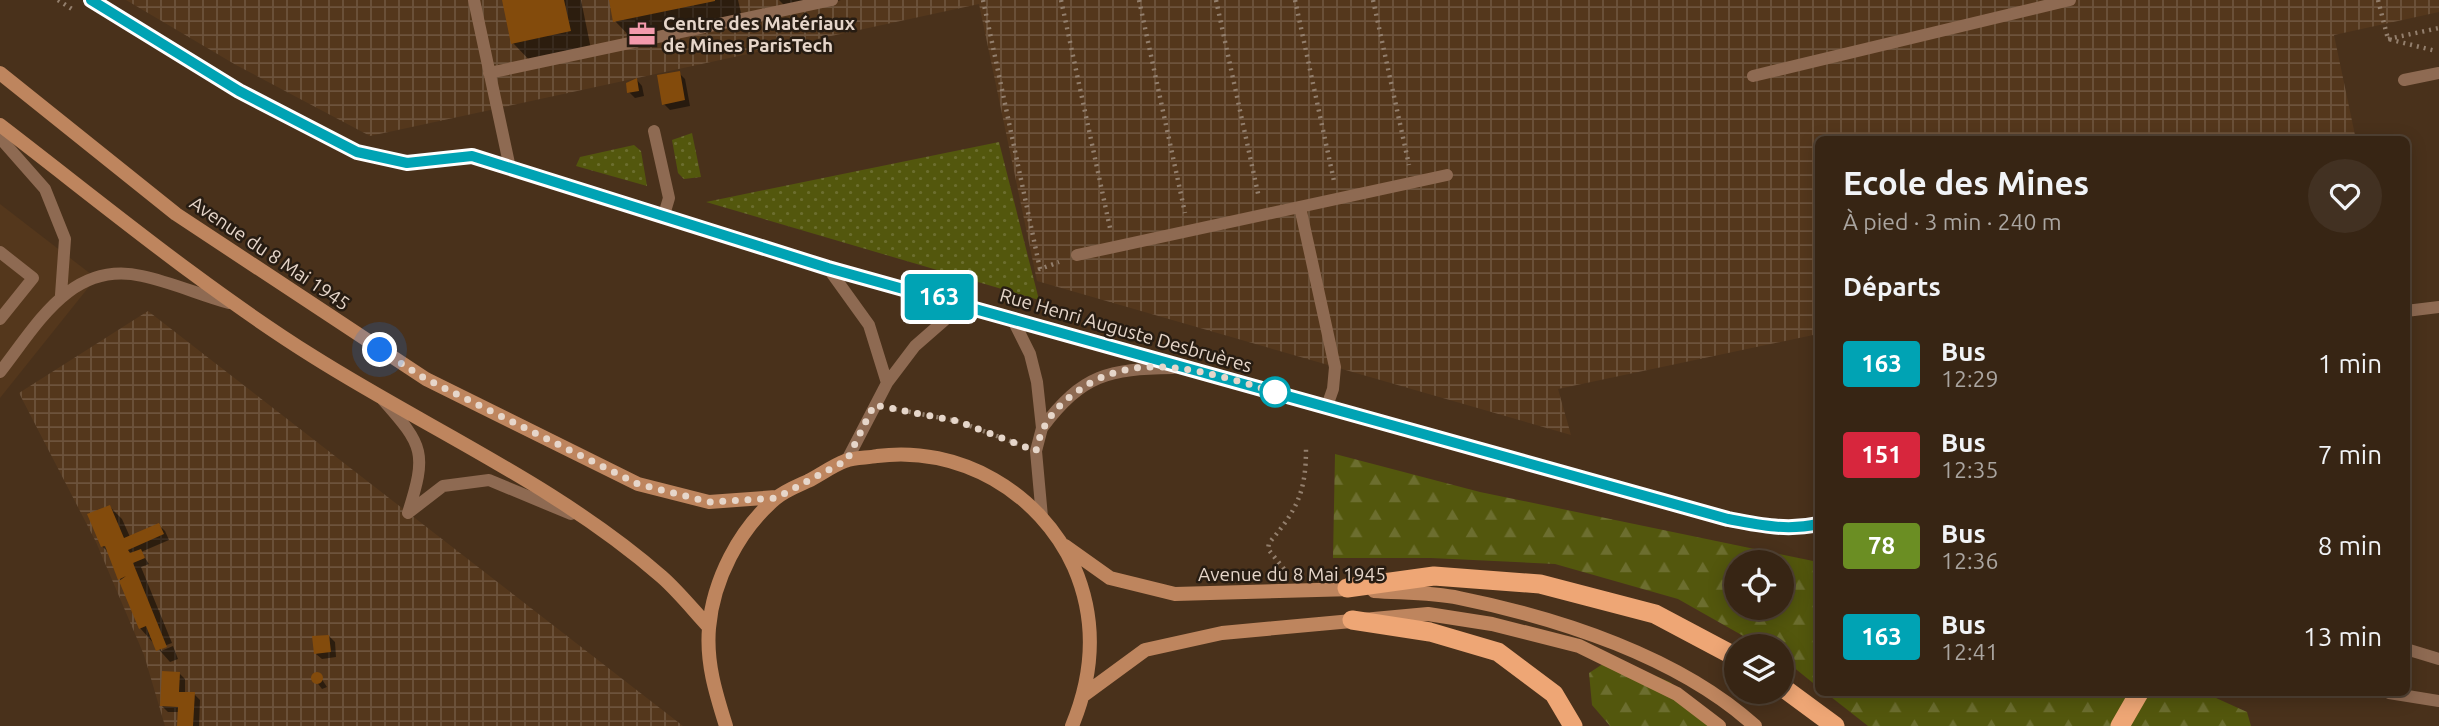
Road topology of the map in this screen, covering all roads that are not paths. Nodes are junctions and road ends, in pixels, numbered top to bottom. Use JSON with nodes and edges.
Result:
{"nodes":[{"id":1,"x":91,"y":0,"type":"edge"},
{"id":2,"x":474,"y":0,"type":"edge"},
{"id":3,"x":832,"y":0,"type":"edge"},
{"id":4,"x":2070,"y":0,"type":"edge"},
{"id":5,"x":0,"y":73,"type":"edge"},
{"id":6,"x":489,"y":73,"type":"junction"},
{"id":7,"x":2439,"y":73,"type":"edge"},
{"id":8,"x":1753,"y":76,"type":"dead end"},
{"id":9,"x":2404,"y":80,"type":"dead end"},
{"id":10,"x":0,"y":125,"type":"edge"},
{"id":11,"x":654,"y":131,"type":"dead end"},
{"id":12,"x":0,"y":138,"type":"edge"},
{"id":13,"x":510,"y":168,"type":"junction"},
{"id":14,"x":1447,"y":175,"type":"dead end"},
{"id":15,"x":1300,"y":207,"type":"junction"},
{"id":16,"x":663,"y":218,"type":"junction"},
{"id":17,"x":0,"y":252,"type":"edge"},
{"id":18,"x":1077,"y":255,"type":"road end"},
{"id":19,"x":828,"y":268,"type":"junction"},
{"id":20,"x":61,"y":295,"type":"junction"},
{"id":21,"x":229,"y":303,"type":"junction"},
{"id":22,"x":963,"y":304,"type":"junction"},
{"id":23,"x":2439,"y":307,"type":"edge"},
{"id":24,"x":2410,"y":311,"type":"edge"},
{"id":25,"x":1012,"y":318,"type":"junction"},
{"id":26,"x":0,"y":319,"type":"edge"},
{"id":27,"x":1187,"y":368,"type":"junction"},
{"id":28,"x":0,"y":372,"type":"edge"},
{"id":29,"x":887,"y":383,"type":"junction"},
{"id":30,"x":382,"y":400,"type":"junction"},
{"id":31,"x":1327,"y":406,"type":"junction"},
{"id":32,"x":1041,"y":428,"type":"junction"},
{"id":33,"x":847,"y":460,"type":"junction"},
{"id":34,"x":776,"y":498,"type":"junction"},
{"id":35,"x":1042,"y":517,"type":"junction"},
{"id":36,"x":588,"y":521,"type":"junction"},
{"id":37,"x":1815,"y":525,"type":"edge"},
{"id":38,"x":1064,"y":545,"type":"junction"},
{"id":39,"x":1347,"y":589,"type":"junction"},
{"id":40,"x":1352,"y":620,"type":"junction"},
{"id":41,"x":709,"y":627,"type":"junction"},
{"id":42,"x":2410,"y":650,"type":"edge"},
{"id":43,"x":1724,"y":651,"type":"edge"},
{"id":44,"x":2439,"y":659,"type":"edge"},
{"id":45,"x":1085,"y":694,"type":"junction"},
{"id":46,"x":1794,"y":696,"type":"edge"},
{"id":47,"x":2137,"y":696,"type":"edge"},
{"id":48,"x":2408,"y":696,"type":"edge"},
{"id":49,"x":2439,"y":701,"type":"edge"},
{"id":50,"x":726,"y":726,"type":"edge"},
{"id":51,"x":1072,"y":726,"type":"edge"},
{"id":52,"x":1573,"y":726,"type":"edge"},
{"id":53,"x":1719,"y":726,"type":"edge"},
{"id":54,"x":1755,"y":726,"type":"edge"},
{"id":55,"x":1835,"y":726,"type":"edge"},
{"id":56,"x":2120,"y":726,"type":"edge"}],
"edges":[{"from":1,"to":13,"type":"lane","name":"Rue Henri Auguste Desbruères"},
{"from":2,"to":6,"type":"lane"},
{"from":3,"to":6,"type":"lane"},
{"from":4,"to":8,"type":"lane"},
{"from":5,"to":34,"type":"main road","name":"Avenue du 8 Mai 1945"},
{"from":6,"to":13,"type":"lane"},
{"from":7,"to":9,"type":"lane"},
{"from":10,"to":21,"type":"main road"},
{"from":11,"to":16,"type":"lane"},
{"from":12,"to":20,"type":"lane"},
{"from":13,"to":16,"type":"lane","name":"Rue Henri Auguste Desbruères"},
{"from":14,"to":15,"type":"lane"},
{"from":15,"to":18,"type":"lane"},
{"from":15,"to":31,"type":"lane"},
{"from":16,"to":19,"type":"lane","name":"Rue Henri Auguste Desbruères"},
{"from":17,"to":26,"type":"lane"},
{"from":19,"to":22,"type":"lane","name":"Rue Henri Auguste Desbruères"},
{"from":19,"to":29,"type":"lane"},
{"from":20,"to":21,"type":"lane"},
{"from":20,"to":28,"type":"lane"},
{"from":21,"to":30,"type":"main road"},
{"from":22,"to":25,"type":"lane","name":"Rue Henri Auguste Desbruères"},
{"from":22,"to":29,"type":"lane"},
{"from":23,"to":24,"type":"lane"},
{"from":25,"to":27,"type":"lane","name":"Rue Henri Auguste Desbruères"},
{"from":25,"to":32,"type":"lane"},
{"from":27,"to":31,"type":"lane","name":"Rue Henri Auguste Desbruères"},
{"from":27,"to":32,"type":"lane"},
{"from":29,"to":33,"type":"lane"},
{"from":30,"to":36,"type":"main road"},
{"from":30,"to":36,"type":"lane"},
{"from":31,"to":37,"type":"lane","name":"Rue Henri Auguste Desbruères"},
{"from":32,"to":35,"type":"lane"},
{"from":33,"to":34,"type":"main road","name":"Avenue du 8 Mai 1945"},
{"from":33,"to":35,"type":"main road","name":"Avenue du 8 Mai 1945"},
{"from":34,"to":41,"type":"main road","name":"Avenue du 8 Mai 1945"},
{"from":35,"to":38,"type":"main road","name":"Avenue du 8 Mai 1945"},
{"from":36,"to":41,"type":"main road"},
{"from":38,"to":39,"type":"main road","name":"Avenue du 8 Mai 1945"},
{"from":38,"to":45,"type":"main road","name":"Avenue du 8 Mai 1945"},
{"from":39,"to":43,"type":"highway"},
{"from":39,"to":54,"type":"main road","name":"Avenue du 8 Mai 1945"},
{"from":40,"to":45,"type":"main road"},
{"from":40,"to":52,"type":"highway"},
{"from":40,"to":53,"type":"main road"},
{"from":41,"to":50,"type":"main road","name":"Avenue du 8 Mai 1945"},
{"from":42,"to":44,"type":"lane"},
{"from":45,"to":51,"type":"main road","name":"Avenue du 8 Mai 1945"},
{"from":46,"to":55,"type":"highway"},
{"from":47,"to":56,"type":"highway"},
{"from":48,"to":49,"type":"lane"}]}
